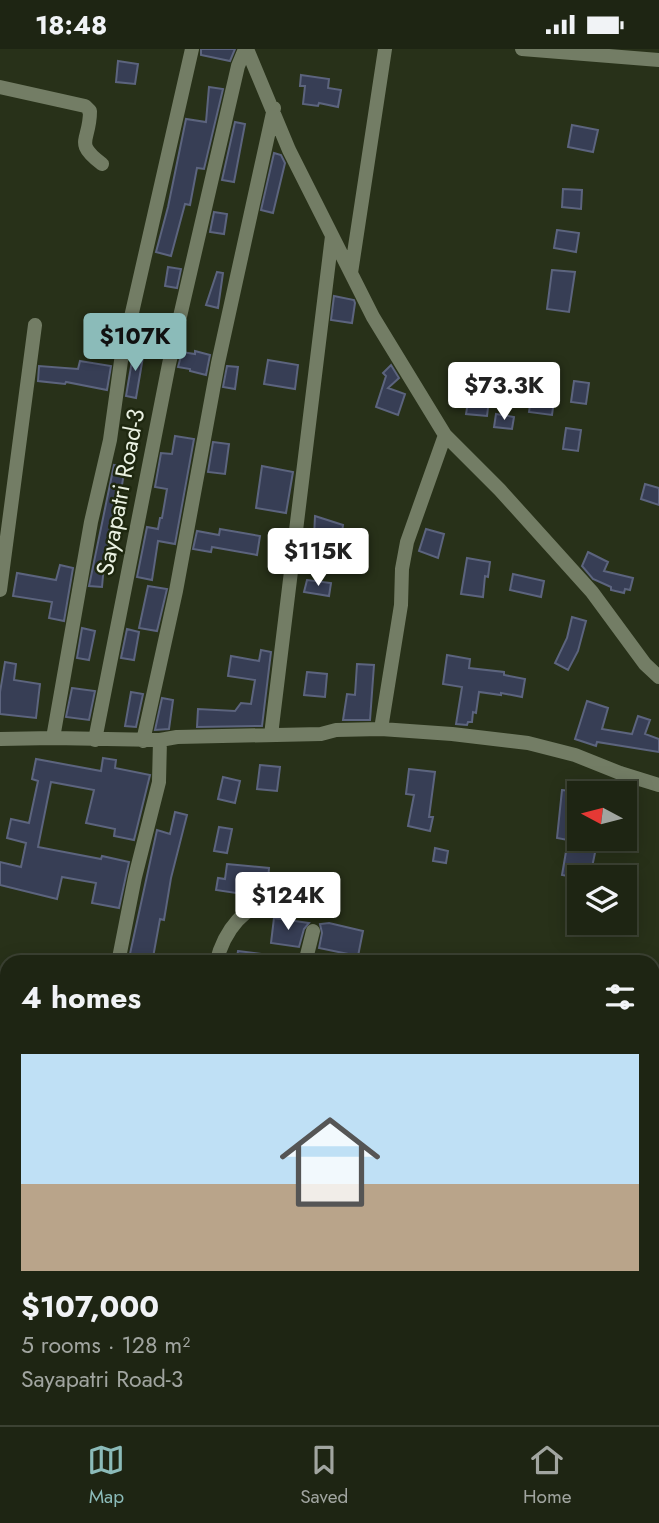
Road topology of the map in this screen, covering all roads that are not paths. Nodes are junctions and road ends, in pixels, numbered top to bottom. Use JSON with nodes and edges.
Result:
{"nodes":[{"id":1,"x":192,"y":49,"type":"edge"},
{"id":2,"x":246,"y":49,"type":"edge"},
{"id":3,"x":385,"y":49,"type":"edge"},
{"id":4,"x":522,"y":49,"type":"edge"},
{"id":5,"x":659,"y":60,"type":"edge"},
{"id":6,"x":0,"y":87,"type":"edge"},
{"id":7,"x":274,"y":108,"type":"junction"},
{"id":8,"x":102,"y":164,"type":"dead end"},
{"id":9,"x":332,"y":236,"type":"junction"},
{"id":10,"x":351,"y":273,"type":"junction"},
{"id":11,"x":35,"y":325,"type":"dead end"},
{"id":12,"x":445,"y":435,"type":"junction"},
{"id":13,"x":0,"y":590,"type":"edge"},
{"id":14,"x":659,"y":677,"type":"edge"},
{"id":15,"x":381,"y":729,"type":"junction"},
{"id":16,"x":271,"y":735,"type":"junction"},
{"id":17,"x":53,"y":738,"type":"junction"},
{"id":18,"x":0,"y":739,"type":"edge"},
{"id":19,"x":95,"y":740,"type":"junction"},
{"id":20,"x":160,"y":740,"type":"junction"},
{"id":21,"x":143,"y":741,"type":"junction"},
{"id":22,"x":659,"y":785,"type":"edge"},
{"id":23,"x":318,"y":902,"type":"dead end"},
{"id":24,"x":313,"y":932,"type":"dead end"},
{"id":25,"x":120,"y":955,"type":"edge"},
{"id":26,"x":218,"y":955,"type":"edge"},
{"id":27,"x":307,"y":955,"type":"edge"}],
"edges":[{"from":1,"to":17,"type":"street"},
{"from":2,"to":7,"type":"street"},
{"from":2,"to":19,"type":"street","name":"Sayapatri Road-3"},
{"from":3,"to":10,"type":"street"},
{"from":4,"to":5,"type":"street"},
{"from":6,"to":8,"type":"street"},
{"from":7,"to":9,"type":"street"},
{"from":7,"to":21,"type":"street"},
{"from":9,"to":10,"type":"street"},
{"from":9,"to":16,"type":"street"},
{"from":10,"to":12,"type":"street"},
{"from":11,"to":13,"type":"street"},
{"from":12,"to":14,"type":"street"},
{"from":12,"to":15,"type":"street"},
{"from":15,"to":16,"type":"street"},
{"from":15,"to":22,"type":"street"},
{"from":16,"to":20,"type":"street"},
{"from":17,"to":18,"type":"street"},
{"from":17,"to":19,"type":"street"},
{"from":19,"to":21,"type":"street"},
{"from":20,"to":21,"type":"street"},
{"from":20,"to":25,"type":"street"},
{"from":23,"to":26,"type":"street"},
{"from":24,"to":27,"type":"street"}]}
